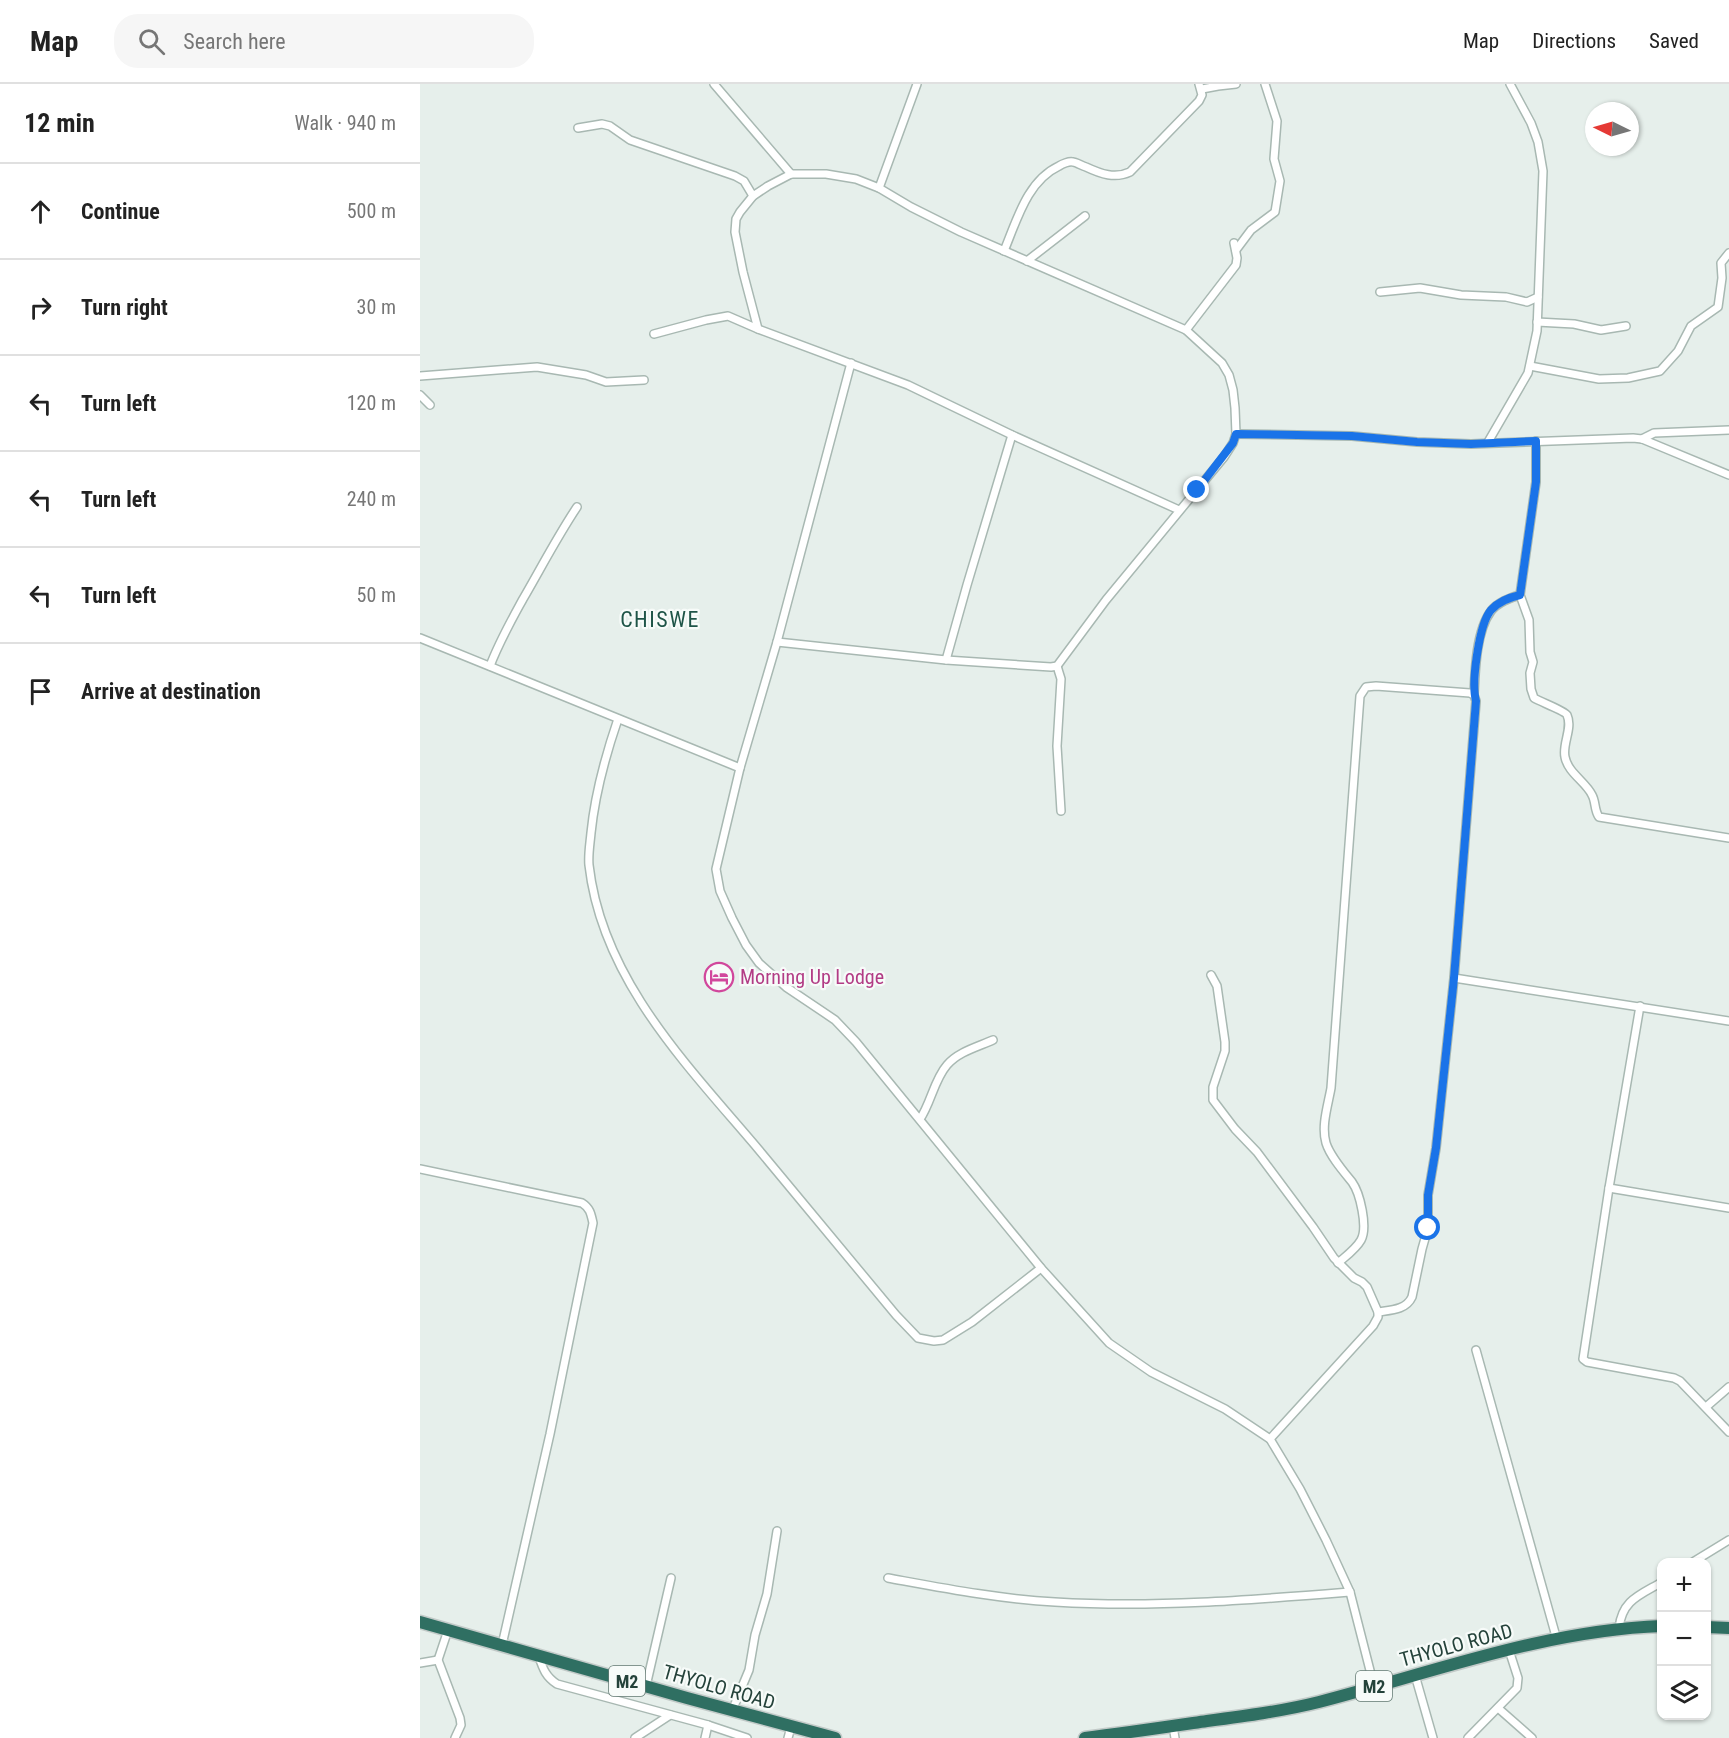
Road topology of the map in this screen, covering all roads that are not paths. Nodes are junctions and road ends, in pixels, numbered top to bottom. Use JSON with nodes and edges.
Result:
{"nodes":[{"id":1,"x":714,"y":84,"type":"edge"},
{"id":2,"x":917,"y":84,"type":"edge"},
{"id":3,"x":1236,"y":84,"type":"edge"},
{"id":4,"x":1265,"y":84,"type":"edge"},
{"id":5,"x":1510,"y":84,"type":"edge"},
{"id":6,"x":1200,"y":87,"type":"edge"},
{"id":7,"x":578,"y":128,"type":"dead end"},
{"id":8,"x":790,"y":174,"type":"junction"},
{"id":9,"x":879,"y":188,"type":"junction"},
{"id":10,"x":753,"y":196,"type":"junction"},
{"id":11,"x":1085,"y":216,"type":"dead end"},
{"id":12,"x":1004,"y":250,"type":"junction"},
{"id":13,"x":1729,"y":253,"type":"edge"},
{"id":14,"x":1027,"y":261,"type":"junction"},
{"id":15,"x":1380,"y":292,"type":"dead end"},
{"id":16,"x":1538,"y":297,"type":"junction"},
{"id":17,"x":1538,"y":322,"type":"junction"},
{"id":18,"x":1626,"y":326,"type":"dead end"},
{"id":19,"x":758,"y":329,"type":"junction"},
{"id":20,"x":1186,"y":330,"type":"junction"},
{"id":21,"x":654,"y":334,"type":"dead end"},
{"id":22,"x":851,"y":363,"type":"junction"},
{"id":23,"x":1530,"y":366,"type":"junction"},
{"id":24,"x":420,"y":376,"type":"edge"},
{"id":25,"x":644,"y":380,"type":"dead end"},
{"id":26,"x":420,"y":396,"type":"edge"},
{"id":27,"x":430,"y":405,"type":"dead end"},
{"id":28,"x":1729,"y":430,"type":"edge"},
{"id":29,"x":1236,"y":434,"type":"junction"},
{"id":30,"x":1012,"y":435,"type":"junction"},
{"id":31,"x":1642,"y":439,"type":"junction"},
{"id":32,"x":1536,"y":441,"type":"junction"},
{"id":33,"x":1488,"y":442,"type":"junction"},
{"id":34,"x":1729,"y":475,"type":"edge"},
{"id":35,"x":577,"y":507,"type":"dead end"},
{"id":36,"x":1179,"y":510,"type":"junction"},
{"id":37,"x":1520,"y":595,"type":"junction"},
{"id":38,"x":420,"y":638,"type":"edge"},
{"id":39,"x":777,"y":642,"type":"junction"},
{"id":40,"x":946,"y":660,"type":"junction"},
{"id":41,"x":490,"y":666,"type":"junction"},
{"id":42,"x":1057,"y":666,"type":"junction"},
{"id":43,"x":1474,"y":695,"type":"junction"},
{"id":44,"x":618,"y":719,"type":"junction"},
{"id":45,"x":740,"y":768,"type":"junction"},
{"id":46,"x":1061,"y":811,"type":"dead end"},
{"id":47,"x":1729,"y":838,"type":"edge"},
{"id":48,"x":1210,"y":975,"type":"dead end"},
{"id":49,"x":1454,"y":978,"type":"junction"},
{"id":50,"x":1640,"y":1006,"type":"junction"},
{"id":51,"x":1729,"y":1022,"type":"edge"},
{"id":52,"x":993,"y":1040,"type":"dead end"},
{"id":53,"x":920,"y":1119,"type":"junction"},
{"id":54,"x":420,"y":1169,"type":"edge"},
{"id":55,"x":1609,"y":1188,"type":"junction"},
{"id":56,"x":1729,"y":1208,"type":"edge"},
{"id":57,"x":1338,"y":1263,"type":"junction"},
{"id":58,"x":1041,"y":1268,"type":"junction"},
{"id":59,"x":1378,"y":1312,"type":"junction"},
{"id":60,"x":1476,"y":1350,"type":"dead end"},
{"id":61,"x":1729,"y":1387,"type":"edge"},
{"id":62,"x":1706,"y":1407,"type":"junction"},
{"id":63,"x":1729,"y":1432,"type":"edge"},
{"id":64,"x":1270,"y":1439,"type":"junction"},
{"id":65,"x":777,"y":1531,"type":"dead end"},
{"id":66,"x":1729,"y":1540,"type":"edge"},
{"id":67,"x":1701,"y":1558,"type":"edge"},
{"id":68,"x":671,"y":1578,"type":"dead end"},
{"id":69,"x":888,"y":1578,"type":"dead end"},
{"id":70,"x":1657,"y":1585,"type":"edge"},
{"id":71,"x":1350,"y":1592,"type":"junction"},
{"id":72,"x":420,"y":1622,"type":"edge"},
{"id":73,"x":1657,"y":1626,"type":"edge"},
{"id":74,"x":1711,"y":1627,"type":"edge"},
{"id":75,"x":1619,"y":1628,"type":"junction"},
{"id":76,"x":1729,"y":1628,"type":"edge"},
{"id":77,"x":448,"y":1630,"type":"junction"},
{"id":78,"x":1557,"y":1640,"type":"junction"},
{"id":79,"x":502,"y":1645,"type":"junction"},
{"id":80,"x":1509,"y":1650,"type":"junction"},
{"id":81,"x":539,"y":1657,"type":"junction"},
{"id":82,"x":438,"y":1660,"type":"junction"},
{"id":83,"x":420,"y":1664,"type":"edge"},
{"id":84,"x":1415,"y":1675,"type":"junction"},
{"id":85,"x":646,"y":1686,"type":"junction"},
{"id":86,"x":1374,"y":1686,"type":"junction"},
{"id":87,"x":1498,"y":1708,"type":"junction"},
{"id":88,"x":732,"y":1711,"type":"junction"},
{"id":89,"x":670,"y":1715,"type":"junction"},
{"id":90,"x":708,"y":1725,"type":"junction"},
{"id":91,"x":789,"y":1732,"type":"edge"},
{"id":92,"x":1174,"y":1732,"type":"edge"},
{"id":93,"x":455,"y":1738,"type":"edge"},
{"id":94,"x":635,"y":1738,"type":"edge"},
{"id":95,"x":705,"y":1738,"type":"edge"},
{"id":96,"x":747,"y":1738,"type":"edge"},
{"id":97,"x":835,"y":1738,"type":"edge"},
{"id":98,"x":1085,"y":1738,"type":"edge"},
{"id":99,"x":1433,"y":1738,"type":"edge"},
{"id":100,"x":1468,"y":1738,"type":"edge"},
{"id":101,"x":1532,"y":1738,"type":"edge"}],
"edges":[{"from":1,"to":8,"type":"street"},
{"from":2,"to":9,"type":"street"},
{"from":3,"to":6,"type":"street"},
{"from":4,"to":20,"type":"street"},
{"from":5,"to":16,"type":"street"},
{"from":6,"to":12,"type":"street"},
{"from":7,"to":10,"type":"street"},
{"from":8,"to":9,"type":"street"},
{"from":8,"to":10,"type":"street"},
{"from":9,"to":12,"type":"street"},
{"from":10,"to":19,"type":"street"},
{"from":11,"to":14,"type":"street"},
{"from":12,"to":14,"type":"street"},
{"from":13,"to":23,"type":"street"},
{"from":14,"to":20,"type":"street"},
{"from":15,"to":16,"type":"street"},
{"from":16,"to":17,"type":"street"},
{"from":17,"to":18,"type":"street"},
{"from":17,"to":23,"type":"street"},
{"from":19,"to":21,"type":"street"},
{"from":19,"to":22,"type":"street"},
{"from":20,"to":29,"type":"street"},
{"from":22,"to":30,"type":"street"},
{"from":22,"to":39,"type":"street"},
{"from":23,"to":33,"type":"street"},
{"from":24,"to":25,"type":"street"},
{"from":26,"to":27,"type":"street"},
{"from":28,"to":31,"type":"street"},
{"from":29,"to":33,"type":"street"},
{"from":29,"to":36,"type":"street"},
{"from":30,"to":36,"type":"street"},
{"from":30,"to":40,"type":"street"},
{"from":31,"to":32,"type":"street"},
{"from":31,"to":34,"type":"street"},
{"from":32,"to":33,"type":"street"},
{"from":32,"to":37,"type":"street"},
{"from":35,"to":41,"type":"street"},
{"from":36,"to":42,"type":"street"},
{"from":37,"to":43,"type":"street"},
{"from":37,"to":47,"type":"street"},
{"from":38,"to":41,"type":"street"},
{"from":39,"to":40,"type":"street"},
{"from":39,"to":45,"type":"street"},
{"from":40,"to":42,"type":"street"},
{"from":41,"to":44,"type":"street"},
{"from":42,"to":46,"type":"street"},
{"from":43,"to":49,"type":"street"},
{"from":43,"to":57,"type":"street"},
{"from":44,"to":45,"type":"street"},
{"from":44,"to":58,"type":"street"},
{"from":45,"to":53,"type":"street"},
{"from":48,"to":57,"type":"street"},
{"from":49,"to":50,"type":"street"},
{"from":49,"to":59,"type":"street"},
{"from":50,"to":51,"type":"street"},
{"from":50,"to":55,"type":"street"},
{"from":52,"to":53,"type":"street"},
{"from":53,"to":58,"type":"street"},
{"from":54,"to":79,"type":"street"},
{"from":55,"to":56,"type":"street"},
{"from":55,"to":62,"type":"street"},
{"from":57,"to":59,"type":"street"},
{"from":58,"to":64,"type":"street"},
{"from":59,"to":64,"type":"street"},
{"from":60,"to":78,"type":"street"},
{"from":61,"to":62,"type":"street"},
{"from":62,"to":63,"type":"street"},
{"from":64,"to":71,"type":"street"},
{"from":65,"to":88,"type":"street"},
{"from":66,"to":67,"type":"street"},
{"from":68,"to":85,"type":"street"},
{"from":69,"to":71,"type":"street"},
{"from":70,"to":75,"type":"street"},
{"from":71,"to":86,"type":"street"},
{"from":72,"to":77,"type":"highway","name":"THYOLO ROAD","number":"M2"},
{"from":73,"to":75,"type":"highway","name":"THYOLO ROAD","number":"M2"},
{"from":74,"to":76,"type":"highway"},
{"from":75,"to":78,"type":"highway","name":"THYOLO ROAD","number":"M2"},
{"from":77,"to":79,"type":"highway","name":"THYOLO ROAD","number":"M2"},
{"from":77,"to":82,"type":"street"},
{"from":78,"to":80,"type":"highway","name":"THYOLO ROAD","number":"M2"},
{"from":79,"to":81,"type":"highway","name":"THYOLO ROAD","number":"M2"},
{"from":80,"to":84,"type":"highway","name":"THYOLO ROAD","number":"M2"},
{"from":80,"to":87,"type":"street"},
{"from":81,"to":85,"type":"highway","name":"THYOLO ROAD","number":"M2"},
{"from":81,"to":89,"type":"street"},
{"from":82,"to":83,"type":"street"},
{"from":82,"to":93,"type":"street"},
{"from":84,"to":86,"type":"highway","name":"THYOLO ROAD","number":"M2"},
{"from":84,"to":99,"type":"street"},
{"from":85,"to":88,"type":"highway","name":"THYOLO ROAD","number":"M2"},
{"from":86,"to":92,"type":"highway","name":"THYOLO ROAD","number":"M2"},
{"from":87,"to":100,"type":"street"},
{"from":87,"to":101,"type":"street"},
{"from":88,"to":91,"type":"highway","name":"THYOLO ROAD","number":"M2"},
{"from":89,"to":90,"type":"street"},
{"from":89,"to":94,"type":"street"},
{"from":90,"to":95,"type":"street"},
{"from":90,"to":96,"type":"street"},
{"from":91,"to":97,"type":"highway","name":"THYOLO ROAD","number":"M2"},
{"from":92,"to":98,"type":"highway","name":"THYOLO ROAD","number":"M2"}]}
